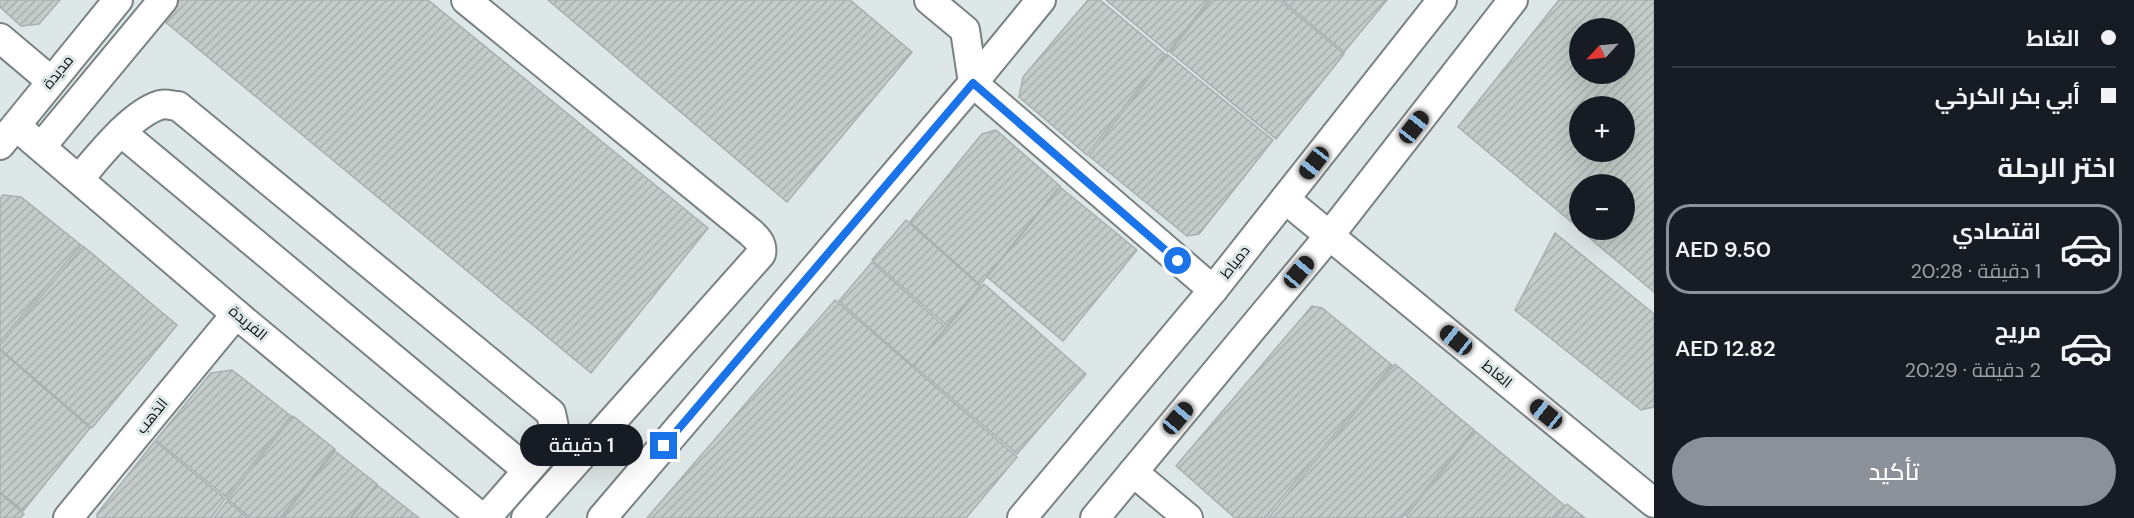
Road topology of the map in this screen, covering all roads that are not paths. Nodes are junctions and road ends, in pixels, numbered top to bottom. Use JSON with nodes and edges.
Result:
{"nodes":[{"id":1,"x":118,"y":0,"type":"edge"},
{"id":2,"x":164,"y":0,"type":"edge"},
{"id":3,"x":466,"y":0,"type":"edge"},
{"id":4,"x":929,"y":0,"type":"edge"},
{"id":5,"x":1041,"y":0,"type":"edge"},
{"id":6,"x":1442,"y":0,"type":"edge"},
{"id":7,"x":1513,"y":0,"type":"edge"},
{"id":8,"x":0,"y":38,"type":"edge"},
{"id":9,"x":51,"y":81,"type":"junction"},
{"id":10,"x":973,"y":83,"type":"junction"},
{"id":11,"x":121,"y":132,"type":"junction"},
{"id":12,"x":8,"y":135,"type":"edge"},
{"id":13,"x":41,"y":147,"type":"junction"},
{"id":14,"x":79,"y":178,"type":"junction"},
{"id":15,"x":1285,"y":199,"type":"junction"},
{"id":16,"x":1329,"y":236,"type":"junction"},
{"id":17,"x":1213,"y":290,"type":"junction"},
{"id":18,"x":236,"y":314,"type":"junction"},
{"id":19,"x":526,"y":470,"type":"junction"},
{"id":20,"x":1132,"y":472,"type":"junction"},
{"id":21,"x":1654,"y":503,"type":"edge"},
{"id":22,"x":68,"y":518,"type":"edge"},
{"id":23,"x":484,"y":518,"type":"edge"},
{"id":24,"x":526,"y":518,"type":"edge"},
{"id":25,"x":602,"y":518,"type":"edge"},
{"id":26,"x":1022,"y":518,"type":"edge"},
{"id":27,"x":1095,"y":518,"type":"edge"},
{"id":28,"x":1188,"y":518,"type":"edge"}],
"edges":[{"from":1,"to":9,"type":"street","name":"مديدة"},
{"from":2,"to":13,"type":"street"},
{"from":3,"to":24,"type":"street"},
{"from":4,"to":10,"type":"street"},
{"from":5,"to":10,"type":"street"},
{"from":6,"to":15,"type":"street","name":"دمياط"},
{"from":7,"to":16,"type":"street"},
{"from":8,"to":9,"type":"street"},
{"from":9,"to":12,"type":"street","name":"مديدة"},
{"from":10,"to":17,"type":"street"},
{"from":10,"to":25,"type":"street"},
{"from":11,"to":14,"type":"street"},
{"from":11,"to":19,"type":"street"},
{"from":11,"to":19,"type":"street"},
{"from":12,"to":13,"type":"street","name":"الفريدة"},
{"from":13,"to":14,"type":"street","name":"الفريدة"},
{"from":14,"to":18,"type":"street","name":"الفريدة"},
{"from":15,"to":16,"type":"street","name":"الغاط"},
{"from":15,"to":17,"type":"street","name":"دمياط"},
{"from":16,"to":20,"type":"street"},
{"from":16,"to":21,"type":"street","name":"الغاط"},
{"from":17,"to":26,"type":"street","name":"دمياط"},
{"from":18,"to":22,"type":"street","name":"الذهب"},
{"from":18,"to":23,"type":"street","name":"الفريدة"},
{"from":19,"to":23,"type":"street"},
{"from":20,"to":27,"type":"street"},
{"from":20,"to":28,"type":"street"}]}
